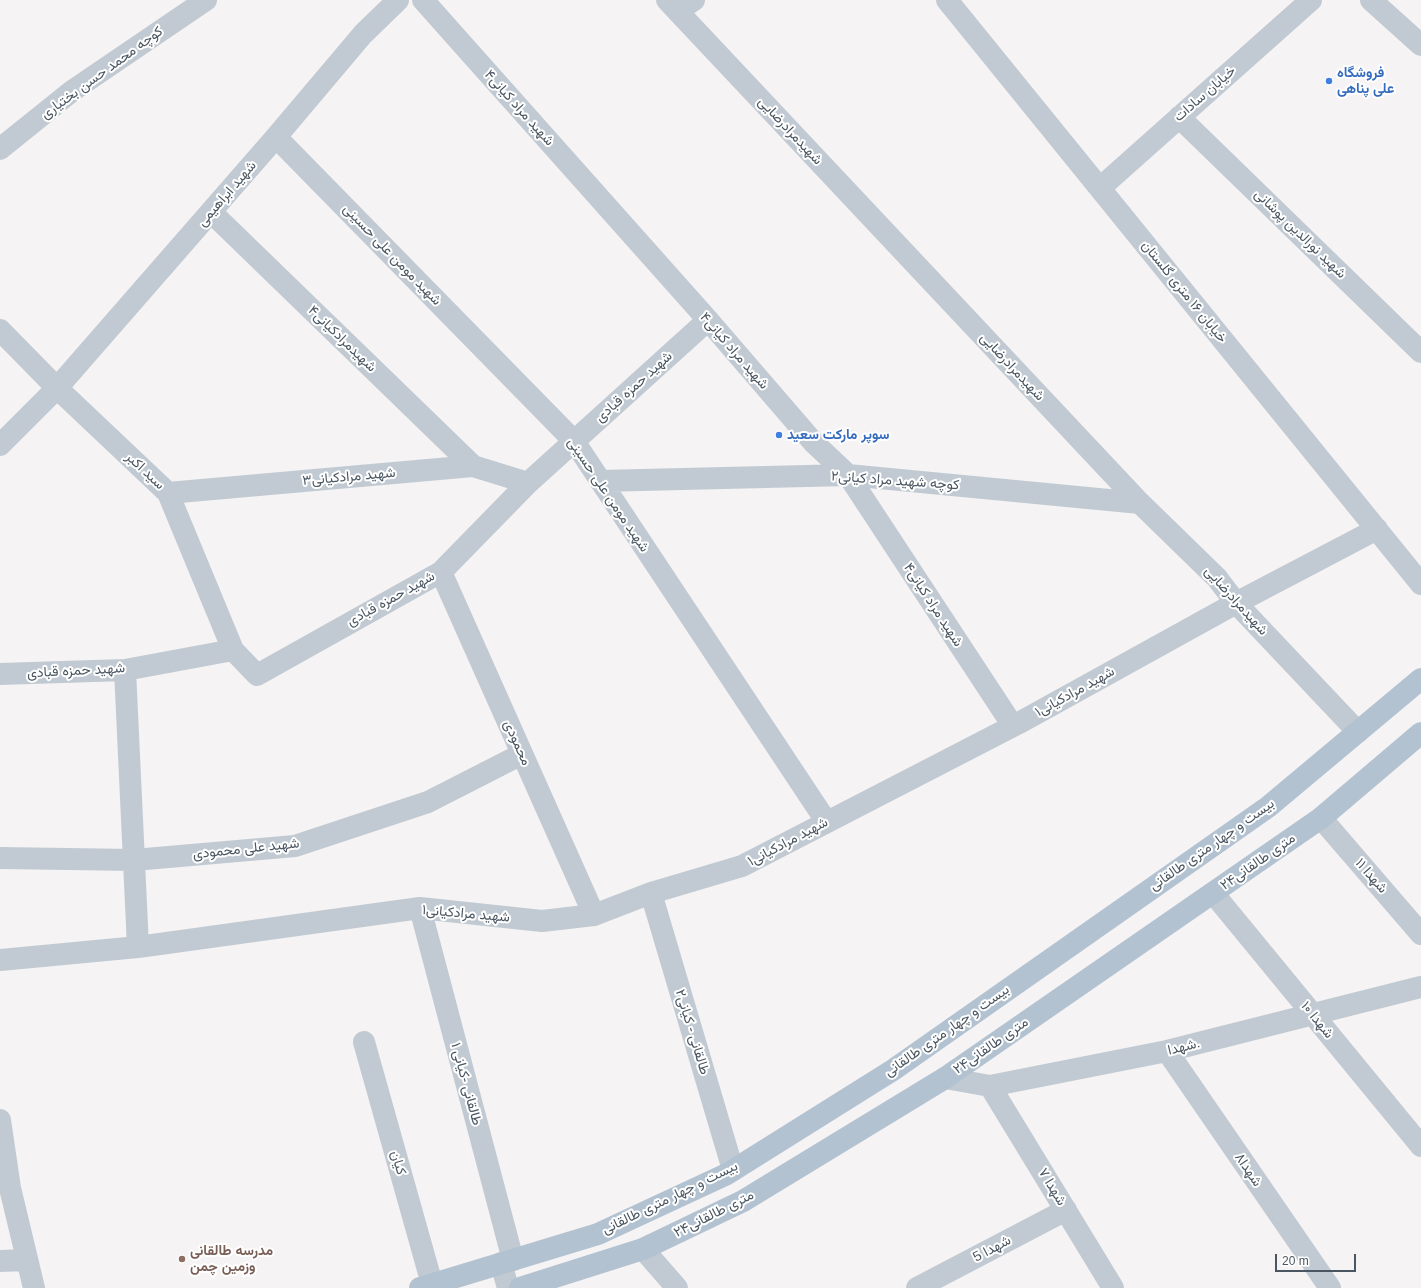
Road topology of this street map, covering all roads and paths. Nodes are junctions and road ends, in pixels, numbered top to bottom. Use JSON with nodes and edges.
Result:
{"nodes":[{"id":1,"x":206,"y":0,"type":"edge"},
{"id":2,"x":398,"y":0,"type":"edge"},
{"id":3,"x":423,"y":0,"type":"edge"},
{"id":4,"x":947,"y":0,"type":"edge"},
{"id":5,"x":1371,"y":0,"type":"edge"},
{"id":6,"x":680,"y":4,"type":"edge"},
{"id":7,"x":1299,"y":4,"type":"edge"},
{"id":8,"x":1421,"y":46,"type":"edge"},
{"id":9,"x":1179,"y":117,"type":"junction"},
{"id":10,"x":276,"y":137,"type":"junction"},
{"id":11,"x":0,"y":149,"type":"edge"},
{"id":12,"x":1100,"y":188,"type":"junction"},
{"id":13,"x":212,"y":212,"type":"junction"},
{"id":14,"x":708,"y":320,"type":"junction"},
{"id":15,"x":0,"y":330,"type":"edge"},
{"id":16,"x":1421,"y":352,"type":"edge"},
{"id":17,"x":57,"y":388,"type":"junction"},
{"id":18,"x":574,"y":441,"type":"junction"},
{"id":19,"x":0,"y":445,"type":"edge"},
{"id":20,"x":473,"y":466,"type":"junction"},
{"id":21,"x":848,"y":475,"type":"junction"},
{"id":22,"x":600,"y":481,"type":"junction"},
{"id":23,"x":528,"y":483,"type":"junction"},
{"id":24,"x":168,"y":493,"type":"junction"},
{"id":25,"x":1140,"y":503,"type":"junction"},
{"id":26,"x":1377,"y":529,"type":"junction"},
{"id":27,"x":441,"y":572,"type":"junction"},
{"id":28,"x":1421,"y":584,"type":"edge"},
{"id":29,"x":1236,"y":603,"type":"junction"},
{"id":30,"x":233,"y":650,"type":"junction"},
{"id":31,"x":125,"y":670,"type":"junction"},
{"id":32,"x":0,"y":674,"type":"edge"},
{"id":33,"x":1421,"y":679,"type":"edge"},
{"id":34,"x":1013,"y":726,"type":"junction"},
{"id":35,"x":1358,"y":732,"type":"junction"},
{"id":36,"x":1421,"y":732,"type":"edge"},
{"id":37,"x":522,"y":754,"type":"junction"},
{"id":38,"x":1321,"y":818,"type":"junction"},
{"id":39,"x":826,"y":821,"type":"junction"},
{"id":40,"x":0,"y":858,"type":"edge"},
{"id":41,"x":134,"y":860,"type":"junction"},
{"id":42,"x":651,"y":893,"type":"junction"},
{"id":43,"x":1213,"y":893,"type":"junction"},
{"id":44,"x":420,"y":908,"type":"junction"},
{"id":45,"x":594,"y":915,"type":"junction"},
{"id":46,"x":1421,"y":934,"type":"edge"},
{"id":47,"x":138,"y":947,"type":"junction"},
{"id":48,"x":0,"y":960,"type":"edge"},
{"id":49,"x":1421,"y":987,"type":"edge"},
{"id":50,"x":1312,"y":1014,"type":"junction"},
{"id":51,"x":364,"y":1042,"type":"dead end"},
{"id":52,"x":1167,"y":1051,"type":"junction"},
{"id":53,"x":945,"y":1078,"type":"junction"},
{"id":54,"x":990,"y":1086,"type":"junction"},
{"id":55,"x":0,"y":1120,"type":"edge"},
{"id":56,"x":1421,"y":1146,"type":"edge"},
{"id":57,"x":733,"y":1170,"type":"junction"},
{"id":58,"x":5,"y":1188,"type":"edge"},
{"id":59,"x":1066,"y":1210,"type":"junction"},
{"id":60,"x":643,"y":1249,"type":"junction"},
{"id":61,"x":26,"y":1260,"type":"junction"},
{"id":62,"x":0,"y":1261,"type":"edge"},
{"id":63,"x":507,"y":1261,"type":"junction"},
{"id":64,"x":426,"y":1286,"type":"edge"},
{"id":65,"x":926,"y":1286,"type":"edge"},
{"id":66,"x":34,"y":1288,"type":"edge"},
{"id":67,"x":508,"y":1288,"type":"edge"},
{"id":68,"x":520,"y":1288,"type":"edge"},
{"id":69,"x":677,"y":1288,"type":"edge"},
{"id":70,"x":1113,"y":1288,"type":"edge"},
{"id":71,"x":1330,"y":1288,"type":"edge"}],
"edges":[{"from":1,"to":11,"type":"street","name":"کوچه محمد حسن بختیاری"},
{"from":2,"to":10,"type":"street","name":"شهید ابراهیمی"},
{"from":3,"to":14,"type":"street","name":"شهید مراد کیانی۴"},
{"from":4,"to":12,"type":"street","name":"خیابان ۱۶ متری گلستان"},
{"from":5,"to":8,"type":"street"},
{"from":6,"to":25,"type":"street","name":"شهیدمرادرضایی"},
{"from":7,"to":9,"type":"street","name":"خیابان سادات"},
{"from":9,"to":12,"type":"street","name":"خیابان سادات"},
{"from":9,"to":16,"type":"street","name":"شهید نورالدین پوشانی"},
{"from":10,"to":13,"type":"street","name":"شهید ابراهیمی"},
{"from":10,"to":18,"type":"street","name":"شهید مومن علی حسینی"},
{"from":12,"to":26,"type":"street","name":"خیابان ۱۶ متری گلستان"},
{"from":13,"to":17,"type":"street","name":"شهید ابراهیمی"},
{"from":13,"to":20,"type":"street","name":"شهیدمرادکیانی۴"},
{"from":14,"to":18,"type":"street","name":"شهید حمزه قبادی"},
{"from":14,"to":21,"type":"street","name":"شهید مراد کیانی۴"},
{"from":15,"to":17,"type":"street","name":"سید اکبر"},
{"from":17,"to":19,"type":"street","name":"شهید ابراهیمی"},
{"from":17,"to":24,"type":"street","name":"سید اکبر"},
{"from":18,"to":22,"type":"street","name":"شهید مومن علی حسینی"},
{"from":18,"to":23,"type":"street","name":"شهید حمزه قبادی"},
{"from":20,"to":23,"type":"street","name":"شهید مرادکیانی۳"},
{"from":20,"to":24,"type":"street","name":"شهید مرادکیانی۳"},
{"from":21,"to":22,"type":"street","name":"کوچه شهید مراد کیانی۲"},
{"from":21,"to":25,"type":"street","name":"کوچه شهید مراد کیانی۲"},
{"from":21,"to":34,"type":"street","name":"شهید مراد کیانی۴"},
{"from":22,"to":39,"type":"street","name":"شهید مومن علی حسینی"},
{"from":23,"to":27,"type":"street","name":"شهید حمزه قبادی"},
{"from":24,"to":30,"type":"street","name":"سید اکبر"},
{"from":25,"to":29,"type":"street","name":"شهیدمرادرضایی"},
{"from":26,"to":28,"type":"street","name":"خیابان ۱۶ متری گلستان"},
{"from":26,"to":29,"type":"street","name":"شهید مرادکیانی۱"},
{"from":27,"to":30,"type":"street","name":"شهید حمزه قبادی"},
{"from":27,"to":37,"type":"street","name":"محمودی"},
{"from":29,"to":34,"type":"street","name":"شهید مرادکیانی۱"},
{"from":29,"to":35,"type":"street","name":"شهیدمرادرضایی"},
{"from":30,"to":31,"type":"street","name":"شهید حمزه قبادی"},
{"from":31,"to":32,"type":"street","name":"شهید حمزه قبادی"},
{"from":31,"to":41,"type":"street"},
{"from":33,"to":35,"type":"main road","name":"بیست و چهار متری طالقانی"},
{"from":34,"to":39,"type":"street","name":"شهید مرادکیانی۱"},
{"from":35,"to":57,"type":"main road","name":"بیست و چهار متری طالقانی"},
{"from":36,"to":38,"type":"main road","name":"۲۴متری طالقانی"},
{"from":37,"to":41,"type":"street","name":"شهید علی محمودی"},
{"from":37,"to":45,"type":"street","name":"محمودی"},
{"from":38,"to":43,"type":"main road","name":"۲۴متری طالقانی"},
{"from":38,"to":46,"type":"street","name":"شهدا ۱۱"},
{"from":39,"to":42,"type":"street","name":"شهید مرادکیانی۱"},
{"from":40,"to":41,"type":"street","name":"شهید علی محمودی"},
{"from":41,"to":47,"type":"street"},
{"from":42,"to":45,"type":"street","name":"شهید مرادکیانی۱"},
{"from":42,"to":57,"type":"street","name":"طالقانی - کیانی۲"},
{"from":43,"to":50,"type":"street","name":"شهدا ۱۰"},
{"from":43,"to":53,"type":"main road","name":"۲۴متری طالقانی"},
{"from":44,"to":45,"type":"street","name":"شهید مرادکیانی۱"},
{"from":44,"to":47,"type":"street","name":"شهید مرادکیانی۱"},
{"from":44,"to":63,"type":"street","name":"طالقانی -کیانی ۱"},
{"from":47,"to":48,"type":"street","name":"شهید مرادکیانی۱"},
{"from":49,"to":50,"type":"street","name":"شهدا."},
{"from":50,"to":52,"type":"street","name":"شهدا."},
{"from":50,"to":56,"type":"street","name":"شهدا ۱۰"},
{"from":51,"to":64,"type":"street","name":"کیان"},
{"from":52,"to":54,"type":"street","name":"شهدا."},
{"from":52,"to":71,"type":"street","name":"شهدا۸"},
{"from":53,"to":54,"type":"street","name":"شهدا."},
{"from":53,"to":60,"type":"main road","name":"۲۴متری طالقانی"},
{"from":54,"to":59,"type":"street","name":"شهدا ۷"},
{"from":55,"to":58,"type":"street"},
{"from":57,"to":63,"type":"main road","name":"بیست و چهار متری طالقانی"},
{"from":58,"to":61,"type":"street"},
{"from":59,"to":65,"type":"street","name":"شهدا 5"},
{"from":59,"to":70,"type":"street","name":"شهدا ۷"},
{"from":60,"to":68,"type":"main road","name":"۲۴متری طالقانی"},
{"from":60,"to":69,"type":"street"},
{"from":61,"to":62,"type":"street"},
{"from":61,"to":66,"type":"street"},
{"from":63,"to":64,"type":"main road","name":"بیست و چهار متری طالقانی"},
{"from":63,"to":67,"type":"street","name":"طالقانی -کیانی ۱"}]}
